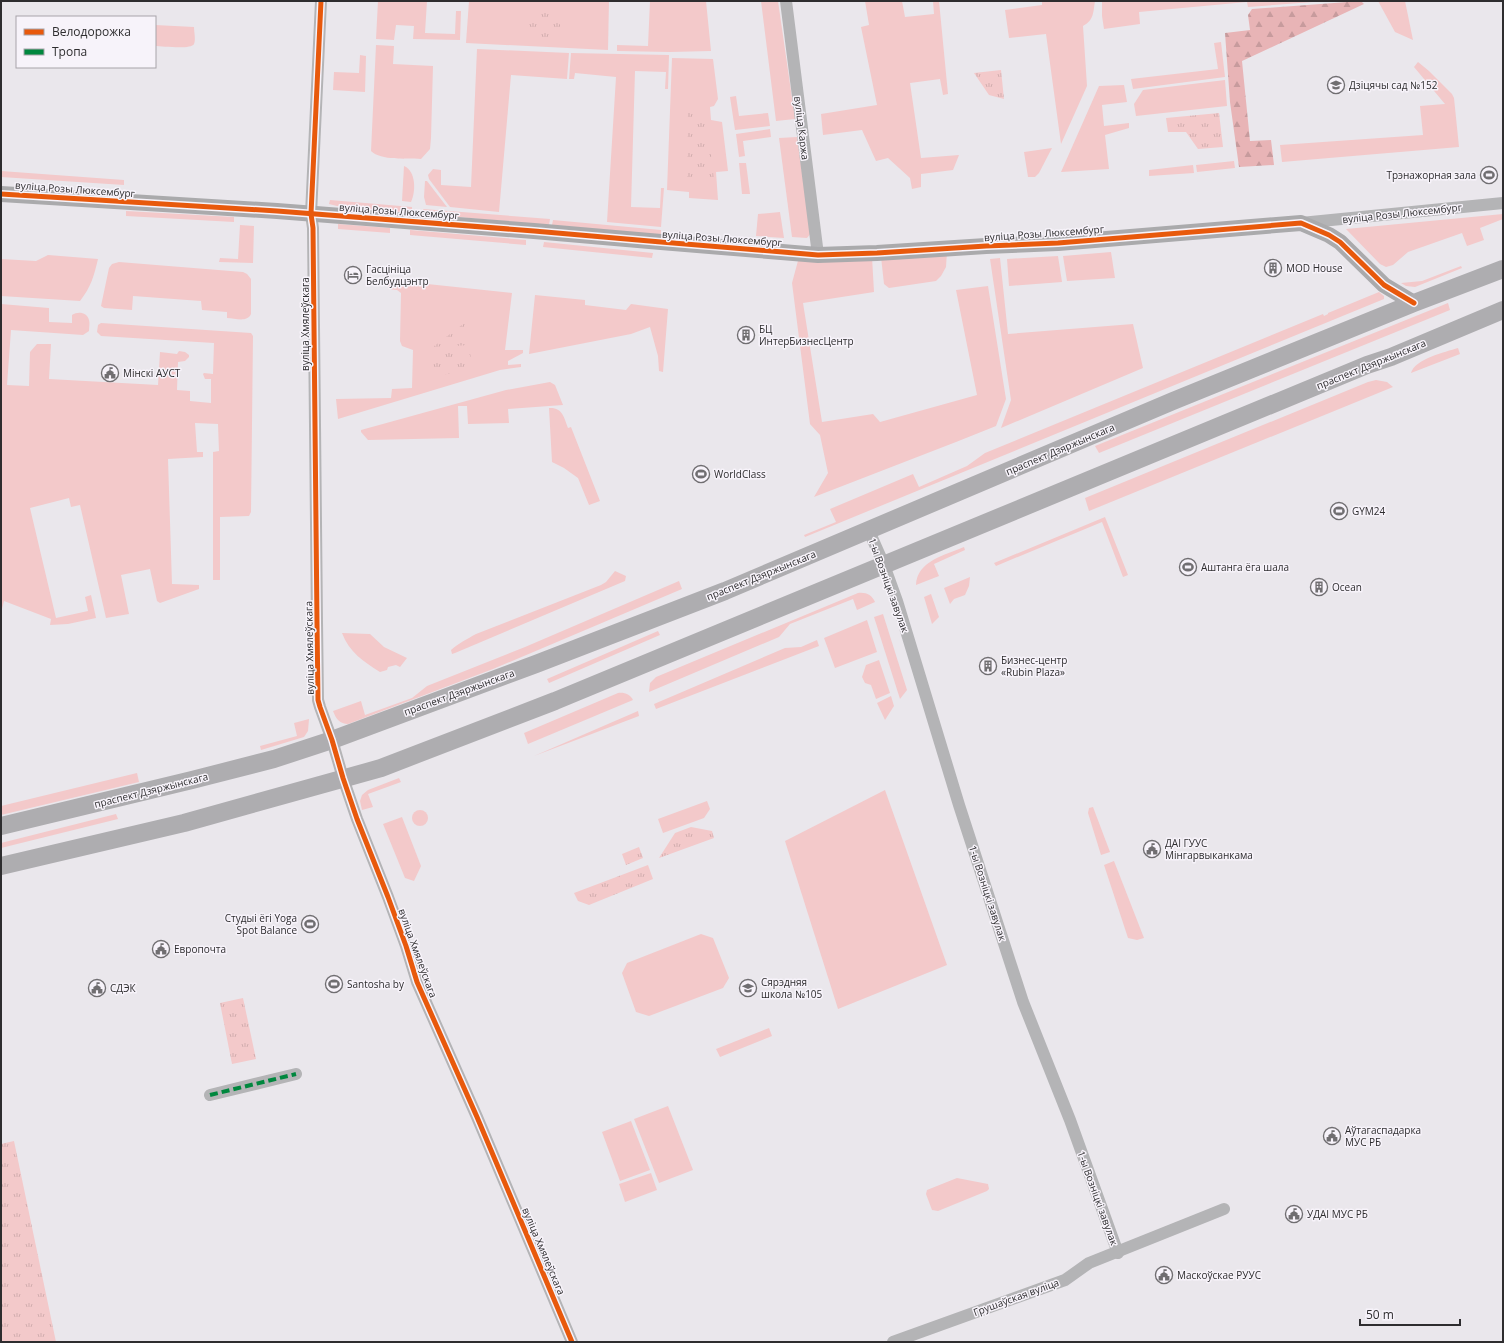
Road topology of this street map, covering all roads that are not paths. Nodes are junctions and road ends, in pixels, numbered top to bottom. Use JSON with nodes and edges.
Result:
{"nodes":[{"id":1,"x":321,"y":1,"type":"edge"},
{"id":2,"x":786,"y":1,"type":"edge"},
{"id":3,"x":1,"y":194,"type":"edge"},
{"id":4,"x":1503,"y":203,"type":"edge"},
{"id":5,"x":311,"y":214,"type":"junction"},
{"id":6,"x":1347,"y":218,"type":"junction"},
{"id":7,"x":1302,"y":223,"type":"junction"},
{"id":8,"x":1340,"y":242,"type":"junction"},
{"id":9,"x":818,"y":255,"type":"junction"},
{"id":10,"x":1503,"y":269,"type":"edge"},
{"id":11,"x":1414,"y":303,"type":"junction"},
{"id":12,"x":1503,"y":310,"type":"edge"},
{"id":13,"x":869,"y":531,"type":"junction"},
{"id":14,"x":884,"y":565,"type":"junction"},
{"id":15,"x":332,"y":740,"type":"junction"},
{"id":16,"x":343,"y":778,"type":"junction"},
{"id":17,"x":1,"y":826,"type":"edge"},
{"id":18,"x":1,"y":866,"type":"edge"},
{"id":19,"x":296,"y":1074,"type":"dead end"},
{"id":20,"x":210,"y":1095,"type":"dead end"},
{"id":21,"x":1224,"y":1209,"type":"dead end"},
{"id":22,"x":1118,"y":1252,"type":"junction"},
{"id":23,"x":572,"y":1342,"type":"edge"},
{"id":24,"x":894,"y":1342,"type":"edge"}],
"edges":[{"from":1,"to":5,"type":"street","name":"вуліца Хмялеўскага"},
{"from":2,"to":9,"type":"street","name":"вуліца Каржа"},
{"from":3,"to":5,"type":"street","name":"вуліца Розы Люксембург"},
{"from":4,"to":6,"type":"street","name":"вуліца Розы Люксембург"},
{"from":5,"to":9,"type":"street","name":"вуліца Розы Люксембург"},
{"from":5,"to":15,"type":"street","name":"вуліца Хмялеўскага"},
{"from":6,"to":7,"type":"street","name":"вуліца Розы Люксембург"},
{"from":6,"to":8,"type":"street"},
{"from":7,"to":8,"type":"street","name":"вуліца Розы Люксембург"},
{"from":7,"to":9,"type":"street","name":"вуліца Розы Люксембург"},
{"from":8,"to":11,"type":"street","name":"вуліца Розы Люксембург"},
{"from":10,"to":11,"type":"main road","name":"праспект Дзяржынскага"},
{"from":11,"to":13,"type":"main road","name":"праспект Дзяржынскага"},
{"from":12,"to":14,"type":"main road","name":"праспект Дзяржынскага"},
{"from":13,"to":14,"type":"street","name":"1-ы Возніцкі завулак"},
{"from":13,"to":15,"type":"main road","name":"праспект Дзяржынскага"},
{"from":14,"to":16,"type":"main road","name":"праспект Дзяржынскага"},
{"from":14,"to":22,"type":"street","name":"1-ы Возніцкі завулак"},
{"from":15,"to":16,"type":"street","name":"вуліца Хмялеўскага"},
{"from":15,"to":17,"type":"main road","name":"праспект Дзяржынскага"},
{"from":16,"to":18,"type":"main road","name":"праспект Дзяржынскага"},
{"from":16,"to":23,"type":"street","name":"вуліца Хмялеўскага"},
{"from":19,"to":20,"type":"street"},
{"from":21,"to":22,"type":"street","name":"Грушаўская вуліца"},
{"from":22,"to":24,"type":"street","name":"Грушаўская вуліца"}]}
